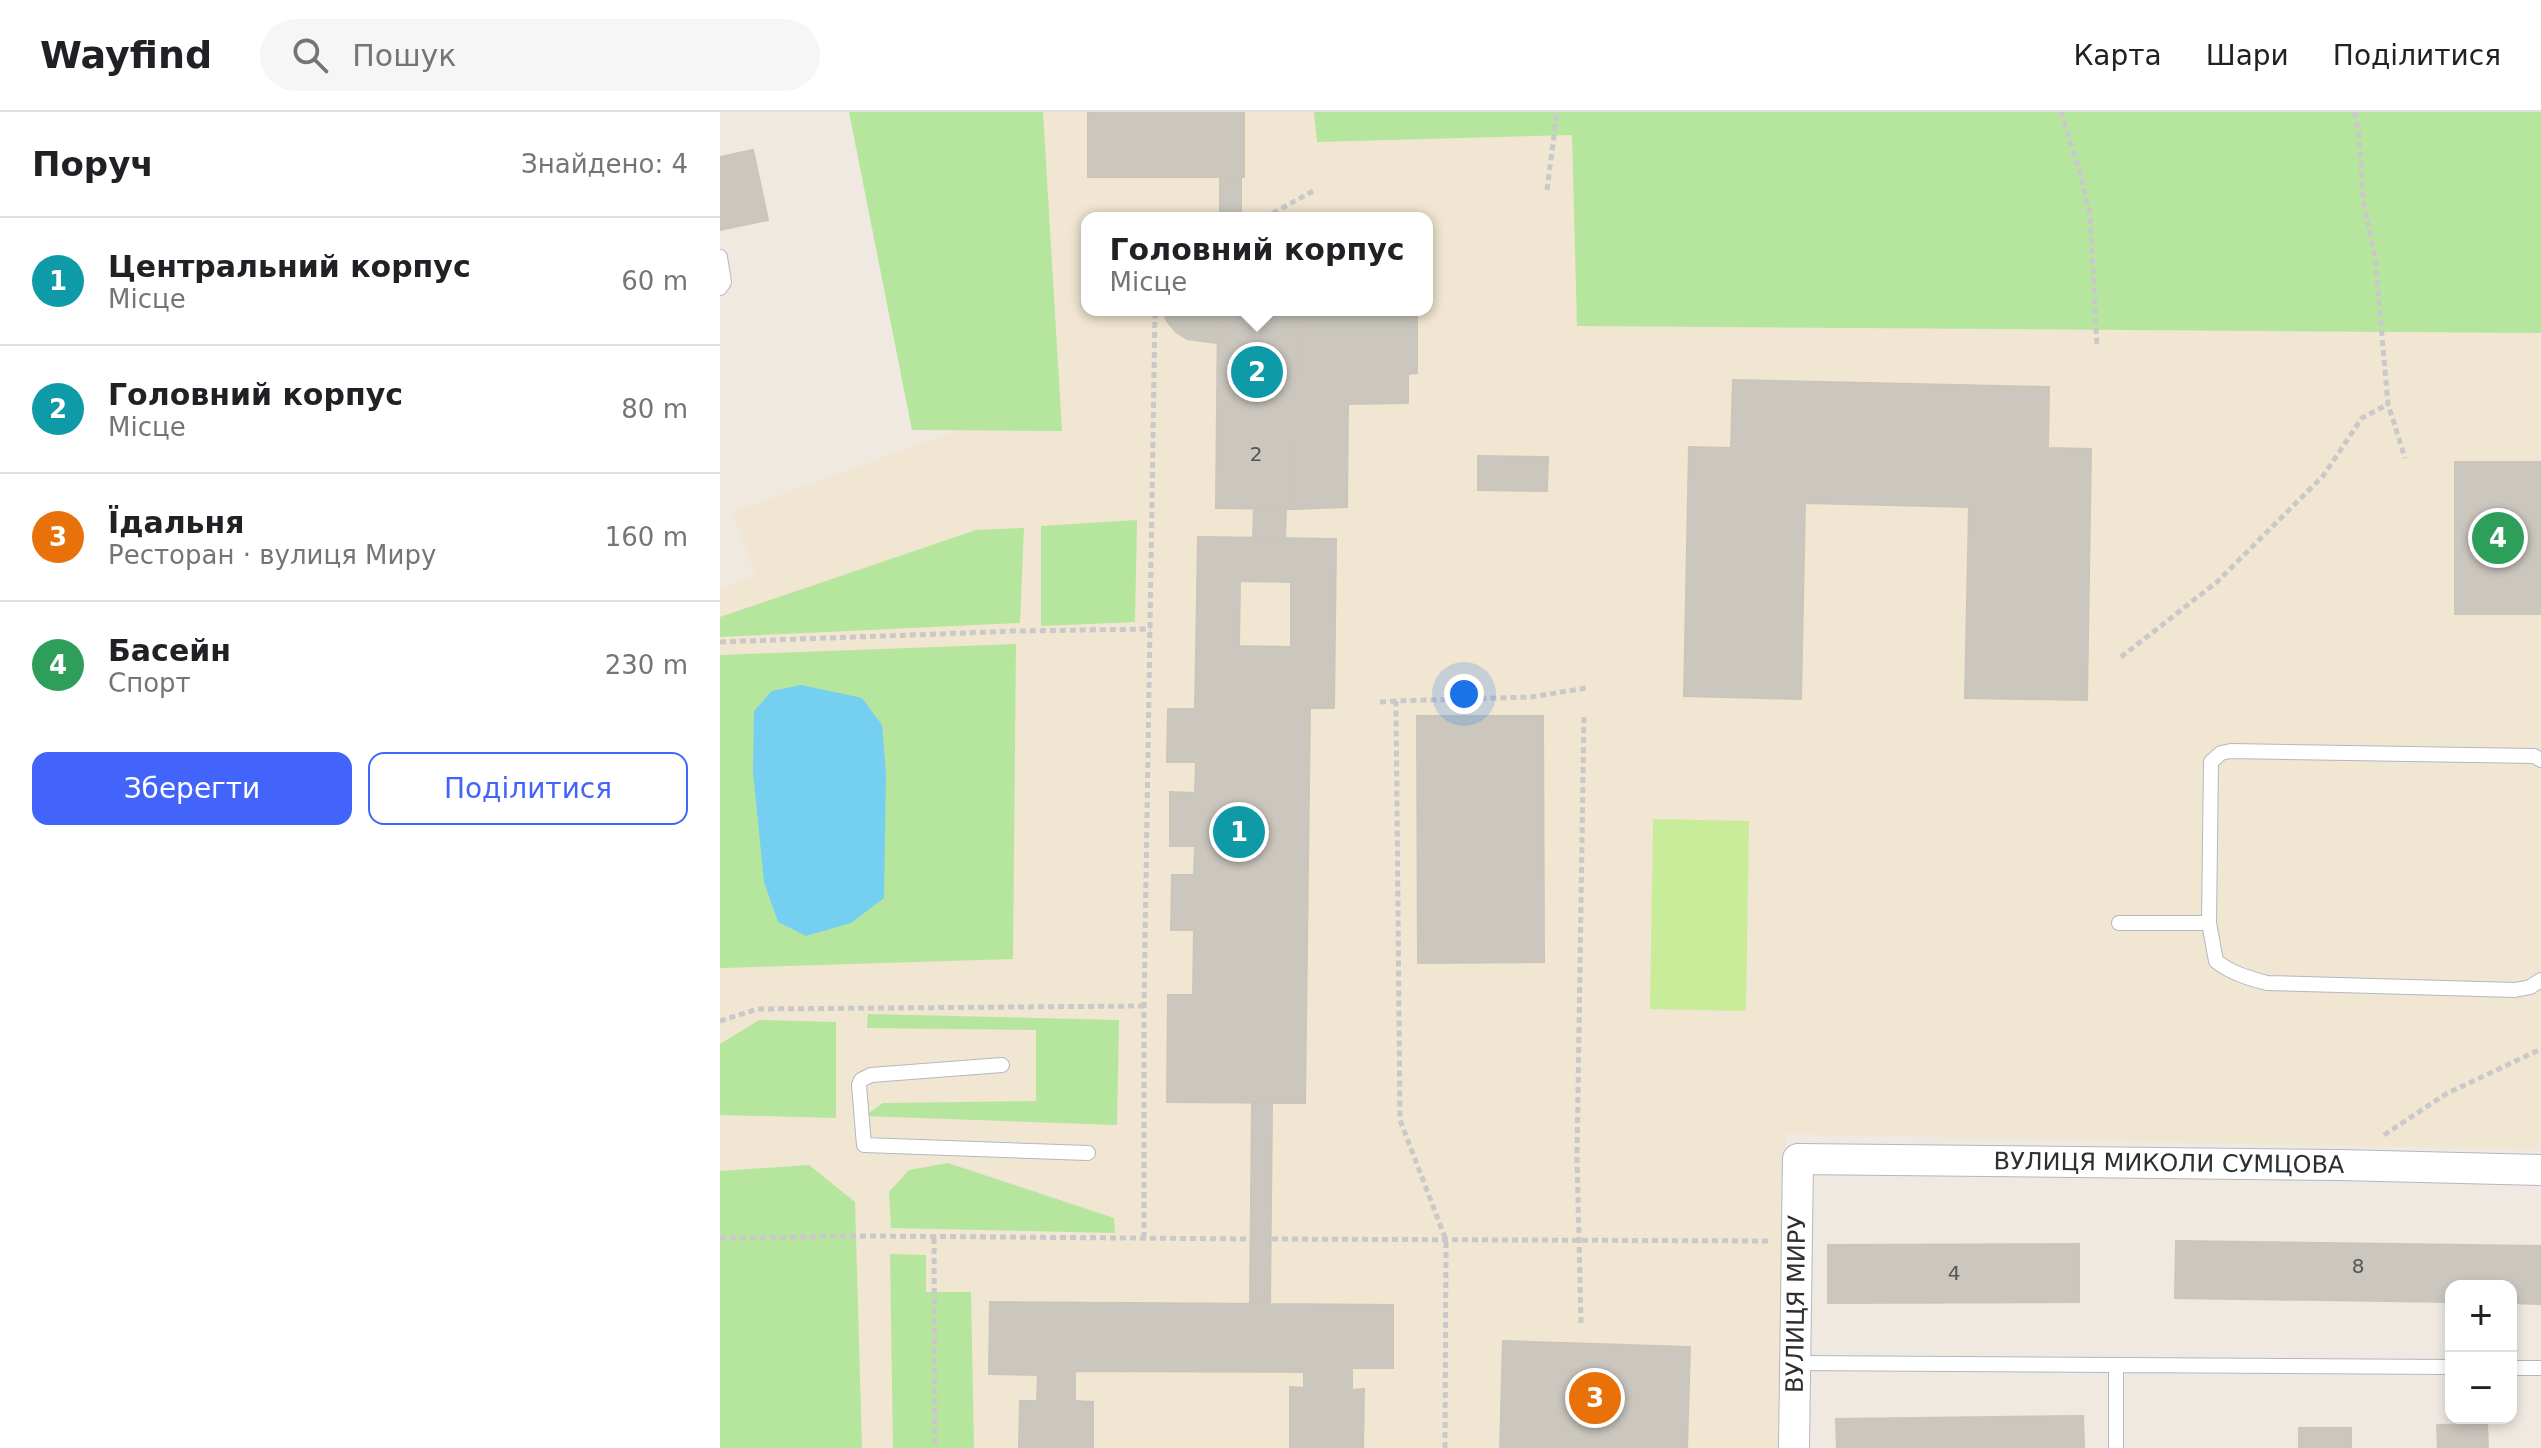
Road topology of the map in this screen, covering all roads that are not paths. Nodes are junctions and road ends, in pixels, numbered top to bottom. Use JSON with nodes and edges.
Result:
{"nodes":[{"id":1,"x":720,"y":257,"type":"edge"},
{"id":2,"x":720,"y":288,"type":"edge"},
{"id":3,"x":2541,"y":760,"type":"edge"},
{"id":4,"x":2119,"y":923,"type":"dead end"},
{"id":5,"x":2209,"y":923,"type":"junction"},
{"id":6,"x":2541,"y":980,"type":"edge"},
{"id":7,"x":1002,"y":1065,"type":"dead end"},
{"id":8,"x":1088,"y":1153,"type":"dead end"},
{"id":9,"x":1798,"y":1159,"type":"joint"},
{"id":10,"x":2541,"y":1170,"type":"edge"},
{"id":11,"x":1795,"y":1363,"type":"junction"},
{"id":12,"x":2116,"y":1365,"type":"junction"},
{"id":13,"x":2445,"y":1367,"type":"edge"},
{"id":14,"x":2517,"y":1368,"type":"edge"},
{"id":15,"x":2541,"y":1368,"type":"edge"},
{"id":16,"x":1794,"y":1448,"type":"edge"},
{"id":17,"x":2116,"y":1448,"type":"edge"}],
"edges":[{"from":1,"to":2,"type":"lane"},
{"from":3,"to":5,"type":"lane"},
{"from":4,"to":5,"type":"lane"},
{"from":5,"to":6,"type":"lane"},
{"from":7,"to":8,"type":"lane"},
{"from":9,"to":10,"type":"street","name":"ВУЛИЦЯ МИКОЛИ СУМЦОВА"},
{"from":9,"to":11,"type":"street","name":"ВУЛИЦЯ МИРУ"},
{"from":11,"to":12,"type":"lane"},
{"from":11,"to":16,"type":"street","name":"ВУЛИЦЯ МИРУ"},
{"from":12,"to":13,"type":"lane"},
{"from":12,"to":17,"type":"lane"},
{"from":14,"to":15,"type":"lane"}]}
